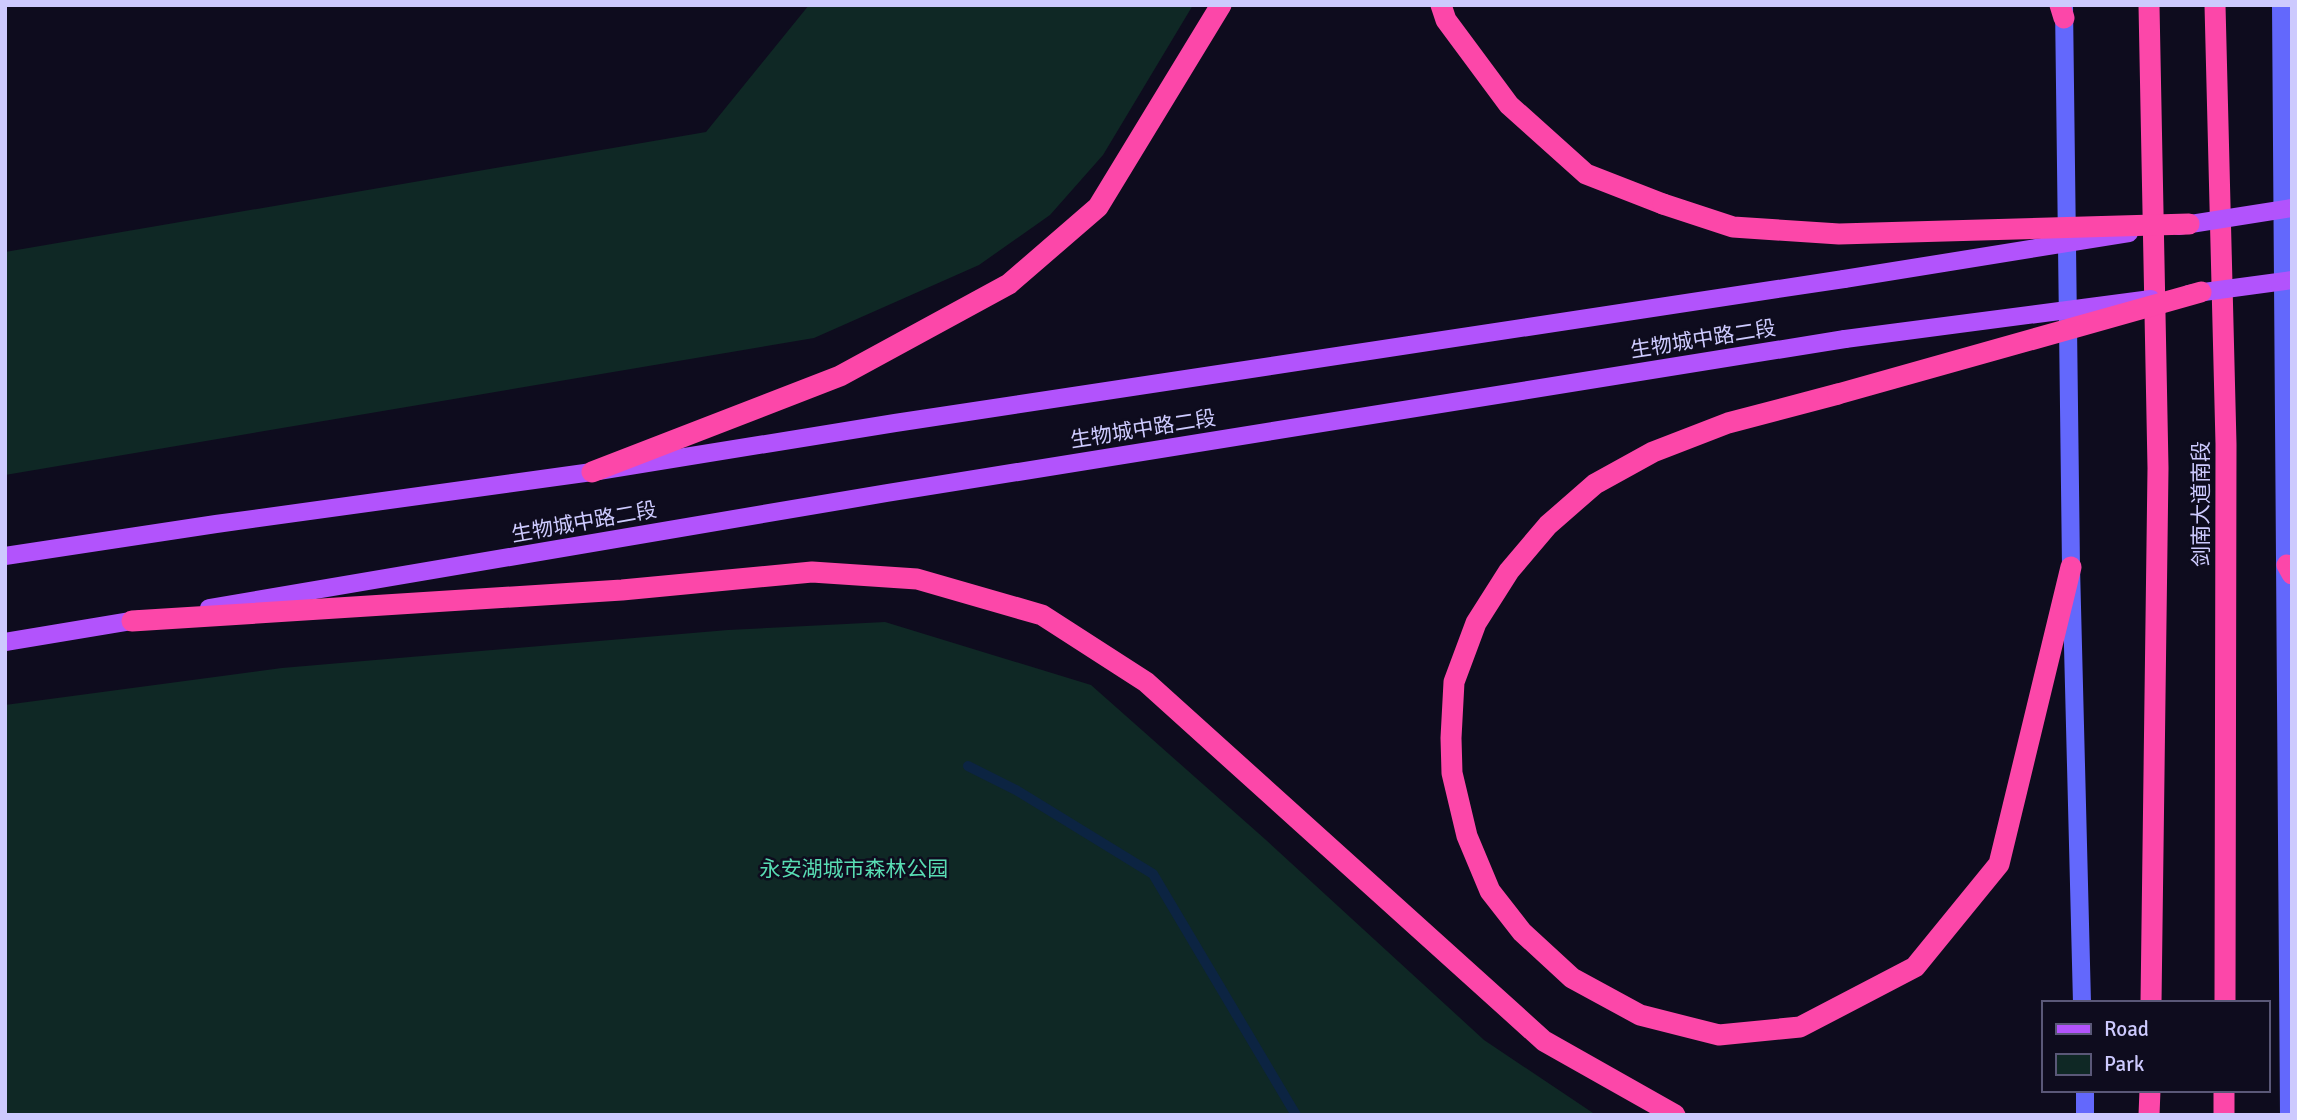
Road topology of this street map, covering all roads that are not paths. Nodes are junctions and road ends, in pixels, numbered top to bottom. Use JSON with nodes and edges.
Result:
{"nodes":[{"id":1,"x":1221,"y":5,"type":"edge"},
{"id":2,"x":1441,"y":5,"type":"edge"},
{"id":3,"x":2149,"y":5,"type":"edge"},
{"id":4,"x":2215,"y":5,"type":"edge"},
{"id":5,"x":2281,"y":5,"type":"edge"},
{"id":6,"x":2062,"y":10,"type":"edge"},
{"id":7,"x":2292,"y":208,"type":"edge"},
{"id":8,"x":2189,"y":224,"type":"junction"},
{"id":9,"x":2292,"y":280,"type":"edge"},
{"id":10,"x":2202,"y":292,"type":"junction"},
{"id":11,"x":592,"y":472,"type":"junction"},
{"id":12,"x":5,"y":556,"type":"edge"},
{"id":13,"x":2071,"y":567,"type":"junction"},
{"id":14,"x":2289,"y":570,"type":"edge"},
{"id":15,"x":132,"y":621,"type":"junction"},
{"id":16,"x":5,"y":642,"type":"edge"},
{"id":17,"x":2082,"y":1001,"type":"edge"},
{"id":18,"x":2151,"y":1001,"type":"edge"},
{"id":19,"x":2225,"y":1001,"type":"edge"},
{"id":20,"x":2085,"y":1092,"type":"edge"},
{"id":21,"x":2150,"y":1092,"type":"edge"},
{"id":22,"x":2224,"y":1092,"type":"edge"},
{"id":23,"x":1675,"y":1115,"type":"edge"},
{"id":24,"x":2085,"y":1115,"type":"edge"},
{"id":25,"x":2149,"y":1115,"type":"edge"},
{"id":26,"x":2224,"y":1115,"type":"edge"},
{"id":27,"x":2289,"y":1115,"type":"edge"}],
"edges":[{"from":1,"to":11,"type":"highway"},
{"from":2,"to":8,"type":"highway","bridge":true},
{"from":3,"to":18,"type":"highway","name":"剑南大道南段"},
{"from":4,"to":19,"type":"highway","name":"剑南大道南段"},
{"from":5,"to":14,"type":"main road"},
{"from":6,"to":13,"type":"main road"},
{"from":7,"to":8,"type":"main road","name":"生物城中路二段","bridge":true},
{"from":8,"to":11,"type":"main road","name":"生物城中路二段","bridge":true},
{"from":9,"to":10,"type":"main road","name":"生物城中路二段","bridge":true},
{"from":10,"to":13,"type":"highway","bridge":true},
{"from":10,"to":15,"type":"main road","name":"生物城中路二段","bridge":true},
{"from":11,"to":12,"type":"main road","name":"生物城中路二段"},
{"from":13,"to":17,"type":"main road"},
{"from":14,"to":27,"type":"main road"},
{"from":15,"to":16,"type":"main road","name":"生物城中路二段"},
{"from":15,"to":23,"type":"highway"},
{"from":20,"to":24,"type":"main road"},
{"from":21,"to":25,"type":"highway"},
{"from":22,"to":26,"type":"highway"}]}
